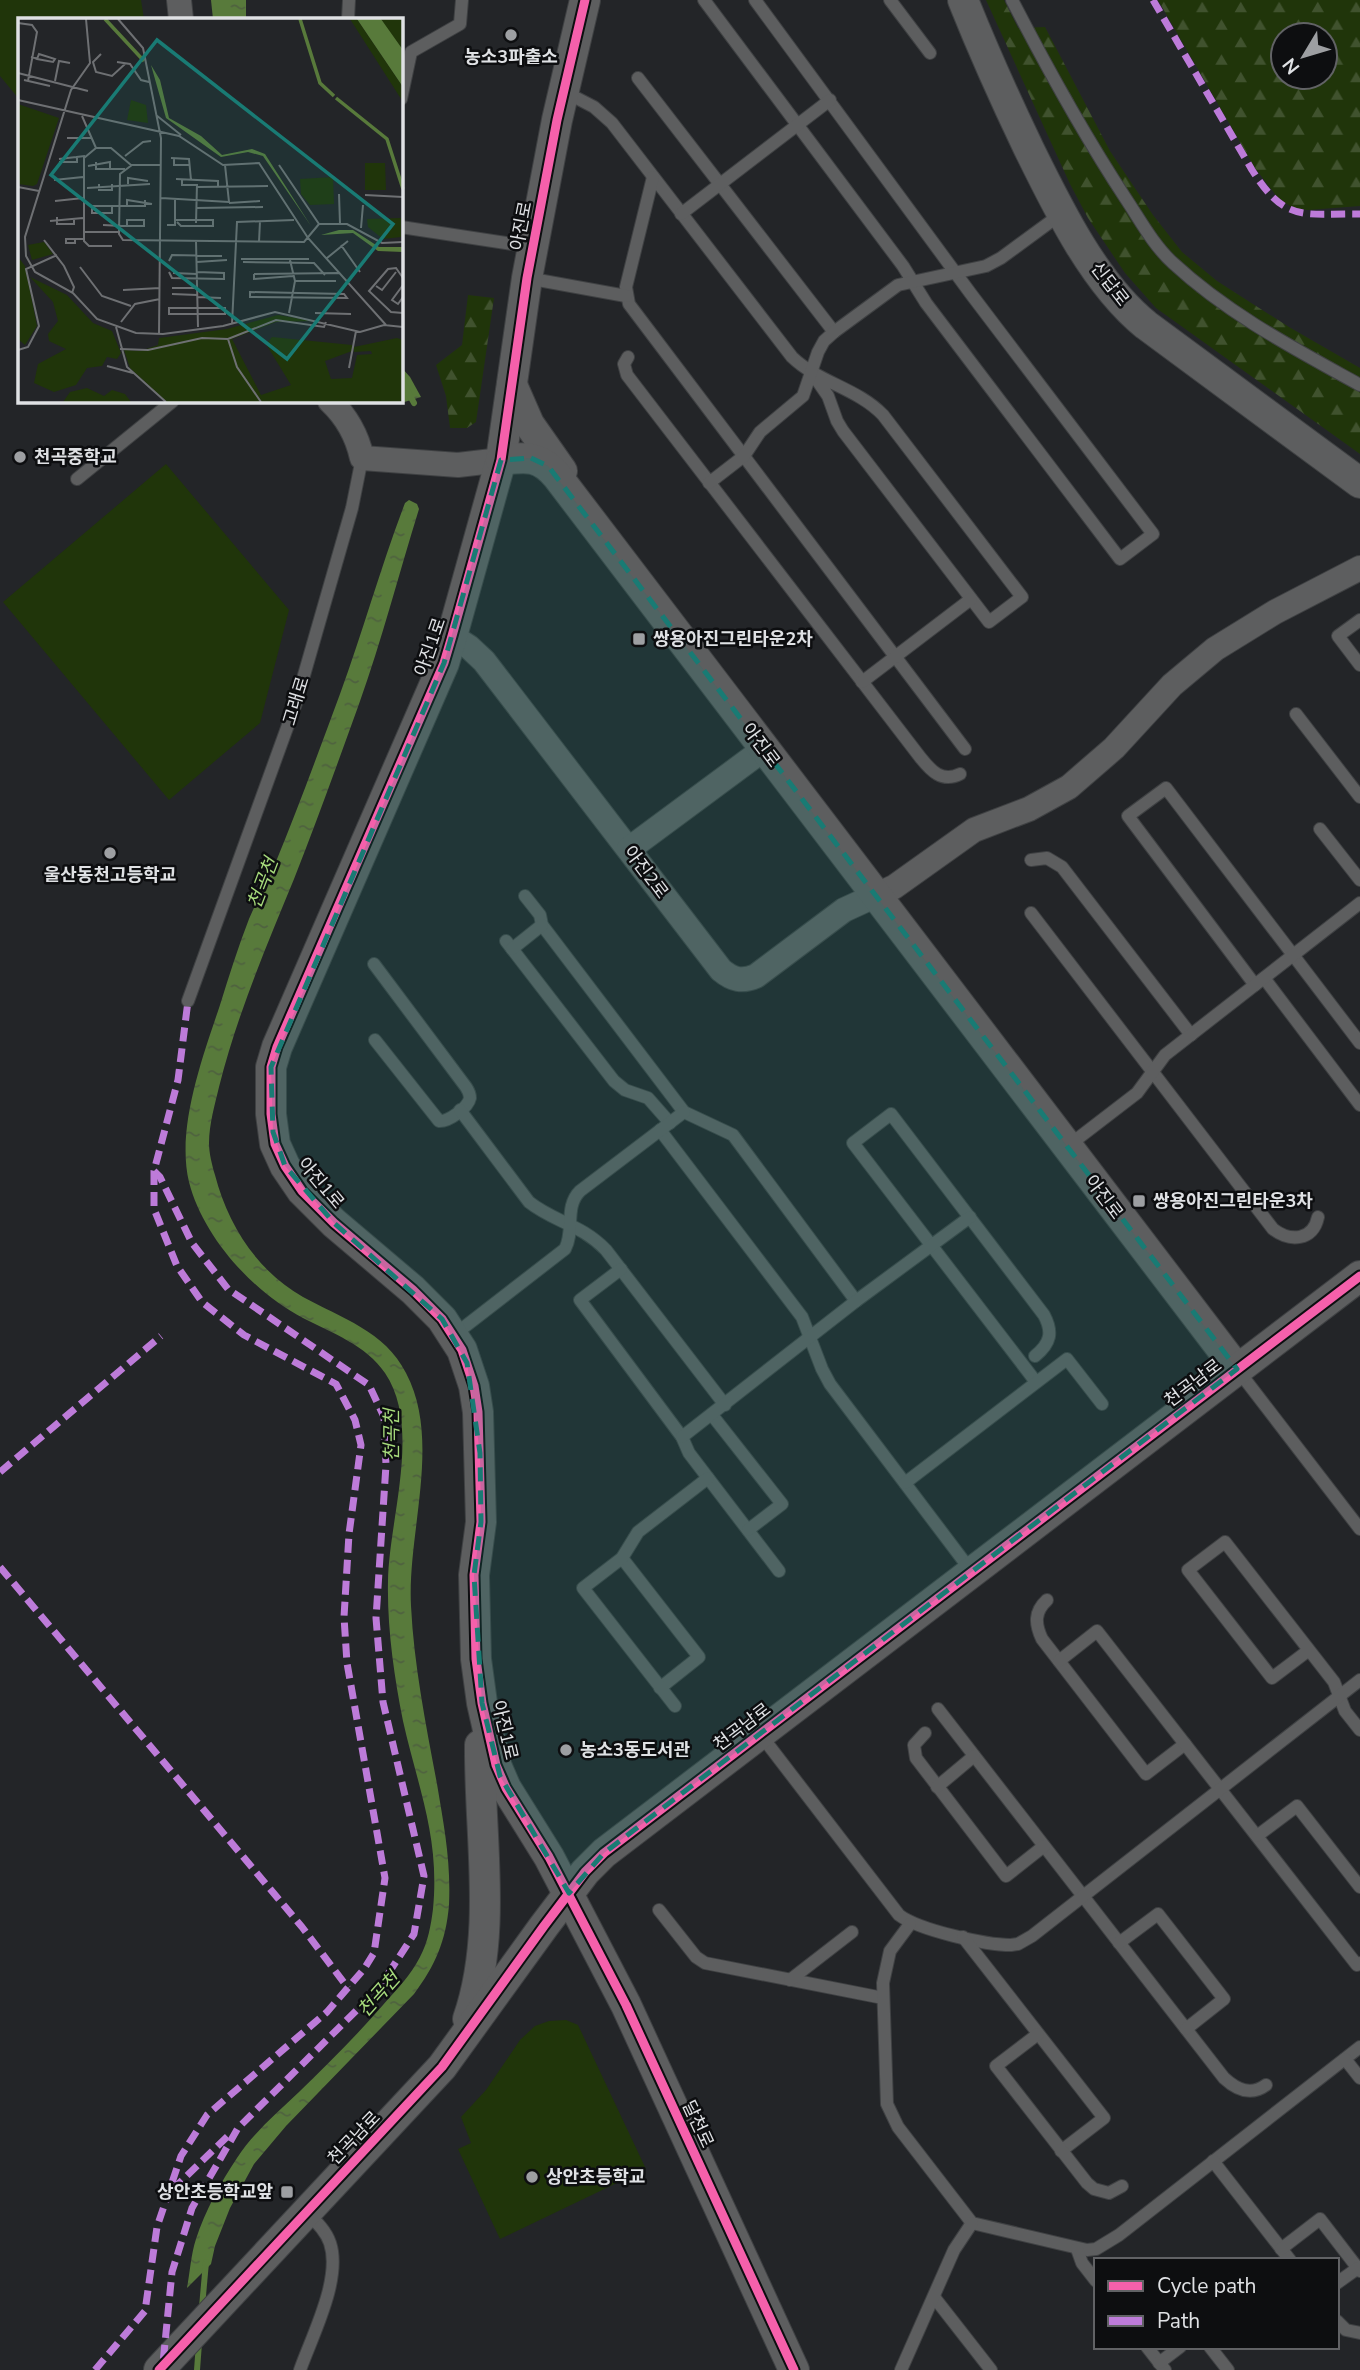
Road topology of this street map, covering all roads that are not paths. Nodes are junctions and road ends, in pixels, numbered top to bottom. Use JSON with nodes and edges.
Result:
{"nodes":[{"id":1,"x":179,"y":0,"type":"edge"},
{"id":2,"x":349,"y":0,"type":"edge"},
{"id":3,"x":462,"y":0,"type":"edge"},
{"id":4,"x":585,"y":0,"type":"edge"},
{"id":5,"x":704,"y":0,"type":"edge"},
{"id":6,"x":755,"y":0,"type":"edge"},
{"id":7,"x":890,"y":0,"type":"edge"},
{"id":8,"x":963,"y":0,"type":"edge"},
{"id":9,"x":1012,"y":0,"type":"edge"},
{"id":10,"x":181,"y":18,"type":"edge"},
{"id":11,"x":348,"y":18,"type":"edge"},
{"id":12,"x":930,"y":53,"type":"dead end"},
{"id":13,"x":638,"y":78,"type":"dead end"},
{"id":14,"x":402,"y":90,"type":"edge"},
{"id":15,"x":563,"y":91,"type":"junction"},
{"id":16,"x":830,"y":100,"type":"junction"},
{"id":17,"x":797,"y":125,"type":"junction"},
{"id":18,"x":653,"y":177,"type":"junction"},
{"id":19,"x":720,"y":184,"type":"junction"},
{"id":20,"x":681,"y":214,"type":"junction"},
{"id":21,"x":1061,"y":214,"type":"junction"},
{"id":22,"x":402,"y":227,"type":"edge"},
{"id":23,"x":533,"y":247,"type":"junction"},
{"id":24,"x":957,"y":274,"type":"junction"},
{"id":25,"x":527,"y":278,"type":"junction"},
{"id":26,"x":912,"y":281,"type":"junction"},
{"id":27,"x":626,"y":296,"type":"junction"},
{"id":28,"x":834,"y":332,"type":"junction"},
{"id":29,"x":628,"y":357,"type":"dead end"},
{"id":30,"x":812,"y":373,"type":"junction"},
{"id":31,"x":512,"y":385,"type":"junction"},
{"id":32,"x":1360,"y":385,"type":"edge"},
{"id":33,"x":172,"y":402,"type":"edge"},
{"id":34,"x":331,"y":402,"type":"edge"},
{"id":35,"x":744,"y":456,"type":"junction"},
{"id":36,"x":362,"y":458,"type":"junction"},
{"id":37,"x":500,"y":460,"type":"junction"},
{"id":38,"x":77,"y":479,"type":"dead end"},
{"id":39,"x":709,"y":483,"type":"junction"},
{"id":40,"x":1360,"y":483,"type":"edge"},
{"id":41,"x":591,"y":520,"type":"junction"},
{"id":42,"x":1360,"y":568,"type":"edge"},
{"id":43,"x":971,"y":599,"type":"junction"},
{"id":44,"x":1360,"y":620,"type":"edge"},
{"id":45,"x":452,"y":636,"type":"junction"},
{"id":46,"x":895,"y":657,"type":"junction"},
{"id":47,"x":1360,"y":665,"type":"edge"},
{"id":48,"x":862,"y":682,"type":"junction"},
{"id":49,"x":1296,"y":713,"type":"dead end"},
{"id":50,"x":764,"y":748,"type":"junction"},
{"id":51,"x":965,"y":749,"type":"dead end"},
{"id":52,"x":960,"y":774,"type":"dead end"},
{"id":53,"x":1360,"y":797,"type":"edge"},
{"id":54,"x":1320,"y":829,"type":"dead end"},
{"id":55,"x":629,"y":849,"type":"junction"},
{"id":56,"x":1031,"y":860,"type":"dead end"},
{"id":57,"x":1360,"y":880,"type":"edge"},
{"id":58,"x":876,"y":895,"type":"junction"},
{"id":59,"x":525,"y":896,"type":"dead end"},
{"id":60,"x":1358,"y":907,"type":"edge"},
{"id":61,"x":1031,"y":913,"type":"dead end"},
{"id":62,"x":542,"y":925,"type":"junction"},
{"id":63,"x":1293,"y":955,"type":"junction"},
{"id":64,"x":374,"y":964,"type":"dead end"},
{"id":65,"x":1259,"y":981,"type":"junction"},
{"id":66,"x":188,"y":1001,"type":"dead end"},
{"id":67,"x":1191,"y":1035,"type":"junction"},
{"id":68,"x":374,"y":1040,"type":"dead end"},
{"id":69,"x":1360,"y":1043,"type":"edge"},
{"id":70,"x":1153,"y":1071,"type":"junction"},
{"id":71,"x":1360,"y":1105,"type":"edge"},
{"id":72,"x":460,"y":1110,"type":"junction"},
{"id":73,"x":684,"y":1112,"type":"junction"},
{"id":74,"x":665,"y":1126,"type":"junction"},
{"id":75,"x":1067,"y":1147,"type":"junction"},
{"id":76,"x":970,"y":1217,"type":"junction"},
{"id":77,"x":1318,"y":1217,"type":"dead end"},
{"id":78,"x":570,"y":1223,"type":"junction"},
{"id":79,"x":931,"y":1246,"type":"junction"},
{"id":80,"x":621,"y":1269,"type":"junction"},
{"id":81,"x":1360,"y":1276,"type":"edge"},
{"id":82,"x":856,"y":1301,"type":"junction"},
{"id":83,"x":454,"y":1335,"type":"junction"},
{"id":84,"x":811,"y":1338,"type":"junction"},
{"id":85,"x":1035,"y":1356,"type":"dead end"},
{"id":86,"x":1237,"y":1369,"type":"junction"},
{"id":87,"x":1036,"y":1382,"type":"junction"},
{"id":88,"x":1101,"y":1404,"type":"dead end"},
{"id":89,"x":724,"y":1405,"type":"junction"},
{"id":90,"x":712,"y":1415,"type":"junction"},
{"id":91,"x":682,"y":1437,"type":"junction"},
{"id":92,"x":708,"y":1478,"type":"junction"},
{"id":93,"x":905,"y":1483,"type":"junction"},
{"id":94,"x":748,"y":1530,"type":"junction"},
{"id":95,"x":1360,"y":1530,"type":"edge"},
{"id":96,"x":622,"y":1558,"type":"junction"},
{"id":97,"x":779,"y":1571,"type":"dead end"},
{"id":98,"x":972,"y":1572,"type":"junction"},
{"id":99,"x":1047,"y":1600,"type":"dead end"},
{"id":100,"x":1309,"y":1650,"type":"junction"},
{"id":101,"x":1059,"y":1661,"type":"junction"},
{"id":102,"x":1360,"y":1680,"type":"edge"},
{"id":103,"x":660,"y":1688,"type":"junction"},
{"id":104,"x":1339,"y":1696,"type":"junction"},
{"id":105,"x":482,"y":1703,"type":"junction"},
{"id":106,"x":675,"y":1706,"type":"dead end"},
{"id":107,"x":938,"y":1709,"type":"dead end"},
{"id":108,"x":1360,"y":1730,"type":"edge"},
{"id":109,"x":925,"y":1733,"type":"dead end"},
{"id":110,"x":760,"y":1734,"type":"junction"},
{"id":111,"x":1185,"y":1744,"type":"junction"},
{"id":112,"x":974,"y":1756,"type":"junction"},
{"id":113,"x":937,"y":1787,"type":"junction"},
{"id":114,"x":1220,"y":1789,"type":"junction"},
{"id":115,"x":1257,"y":1836,"type":"junction"},
{"id":116,"x":1044,"y":1846,"type":"junction"},
{"id":117,"x":1360,"y":1887,"type":"edge"},
{"id":118,"x":569,"y":1893,"type":"junction"},
{"id":119,"x":1083,"y":1896,"type":"junction"},
{"id":120,"x":659,"y":1910,"type":"dead end"},
{"id":121,"x":910,"y":1924,"type":"junction"},
{"id":122,"x":852,"y":1932,"type":"dead end"},
{"id":123,"x":963,"y":1937,"type":"junction"},
{"id":124,"x":1119,"y":1943,"type":"junction"},
{"id":125,"x":1360,"y":1963,"type":"edge"},
{"id":126,"x":790,"y":1980,"type":"junction"},
{"id":127,"x":883,"y":1998,"type":"junction"},
{"id":128,"x":1186,"y":2029,"type":"junction"},
{"id":129,"x":1038,"y":2034,"type":"junction"},
{"id":130,"x":458,"y":2045,"type":"junction"},
{"id":131,"x":1360,"y":2047,"type":"edge"},
{"id":132,"x":1345,"y":2059,"type":"junction"},
{"id":133,"x":1360,"y":2078,"type":"edge"},
{"id":134,"x":1266,"y":2085,"type":"dead end"},
{"id":135,"x":1061,"y":2151,"type":"junction"},
{"id":136,"x":1213,"y":2161,"type":"junction"},
{"id":137,"x":1122,"y":2186,"type":"dead end"},
{"id":138,"x":307,"y":2212,"type":"junction"},
{"id":139,"x":972,"y":2223,"type":"junction"},
{"id":140,"x":1077,"y":2249,"type":"junction"},
{"id":141,"x":1285,"y":2254,"type":"edge"},
{"id":142,"x":1359,"y":2269,"type":"edge"},
{"id":143,"x":1094,"y":2278,"type":"edge"},
{"id":144,"x":1339,"y":2282,"type":"edge"},
{"id":145,"x":934,"y":2297,"type":"junction"},
{"id":146,"x":1339,"y":2323,"type":"edge"},
{"id":147,"x":1360,"y":2333,"type":"edge"},
{"id":148,"x":1148,"y":2349,"type":"edge"},
{"id":149,"x":1178,"y":2349,"type":"edge"},
{"id":150,"x":1212,"y":2349,"type":"edge"},
{"id":151,"x":1162,"y":2367,"type":"edge"},
{"id":152,"x":159,"y":2370,"type":"edge"},
{"id":153,"x":300,"y":2370,"type":"edge"},
{"id":154,"x":794,"y":2370,"type":"edge"},
{"id":155,"x":901,"y":2370,"type":"edge"},
{"id":156,"x":991,"y":2370,"type":"edge"},
{"id":157,"x":1228,"y":2370,"type":"edge"}],
"edges":[{"from":1,"to":10,"type":"street"},
{"from":2,"to":11,"type":"lane"},
{"from":3,"to":14,"type":"lane"},
{"from":4,"to":15,"type":"street","name":"아진로"},
{"from":5,"to":17,"type":"lane"},
{"from":6,"to":16,"type":"lane"},
{"from":7,"to":12,"type":"lane"},
{"from":8,"to":21,"type":"street","name":"신답로"},
{"from":9,"to":32,"type":"lane"},
{"from":13,"to":19,"type":"lane"},
{"from":15,"to":18,"type":"lane"},
{"from":15,"to":23,"type":"street","name":"아진로"},
{"from":16,"to":17,"type":"lane"},
{"from":16,"to":24,"type":"lane"},
{"from":17,"to":19,"type":"lane"},
{"from":17,"to":26,"type":"lane"},
{"from":18,"to":20,"type":"lane"},
{"from":18,"to":27,"type":"lane"},
{"from":19,"to":20,"type":"lane"},
{"from":19,"to":28,"type":"lane"},
{"from":20,"to":30,"type":"lane"},
{"from":21,"to":24,"type":"lane"},
{"from":21,"to":40,"type":"street","name":"신답로"},
{"from":22,"to":23,"type":"lane"},
{"from":23,"to":25,"type":"street","name":"아진로"},
{"from":24,"to":26,"type":"lane"},
{"from":24,"to":26,"type":"lane"},
{"from":25,"to":27,"type":"lane"},
{"from":25,"to":31,"type":"street","name":"아진로"},
{"from":26,"to":28,"type":"lane"},
{"from":27,"to":35,"type":"lane"},
{"from":28,"to":30,"type":"lane"},
{"from":29,"to":39,"type":"lane"},
{"from":30,"to":35,"type":"lane"},
{"from":30,"to":43,"type":"lane"},
{"from":30,"to":43,"type":"lane"},
{"from":31,"to":37,"type":"street","name":"아진로"},
{"from":31,"to":41,"type":"street"},
{"from":33,"to":38,"type":"lane"},
{"from":34,"to":36,"type":"street"},
{"from":35,"to":39,"type":"lane"},
{"from":35,"to":46,"type":"lane"},
{"from":36,"to":37,"type":"street"},
{"from":36,"to":66,"type":"lane","name":"고래로"},
{"from":37,"to":41,"type":"street","name":"아진로"},
{"from":37,"to":45,"type":"street","name":"아진1로"},
{"from":39,"to":48,"type":"lane"},
{"from":41,"to":50,"type":"street","name":"아진로"},
{"from":42,"to":58,"type":"street","name":"아진2로"},
{"from":43,"to":46,"type":"lane"},
{"from":44,"to":47,"type":"lane"},
{"from":45,"to":55,"type":"street","name":"아진2로"},
{"from":45,"to":83,"type":"street","name":"아진1로"},
{"from":46,"to":48,"type":"lane"},
{"from":46,"to":51,"type":"lane"},
{"from":48,"to":52,"type":"lane"},
{"from":49,"to":53,"type":"lane"},
{"from":50,"to":55,"type":"street"},
{"from":50,"to":58,"type":"street","name":"아진로"},
{"from":54,"to":57,"type":"lane"},
{"from":55,"to":58,"type":"street","name":"아진2로"},
{"from":56,"to":67,"type":"lane"},
{"from":58,"to":75,"type":"street","name":"아진로"},
{"from":59,"to":62,"type":"lane"},
{"from":60,"to":63,"type":"lane"},
{"from":61,"to":70,"type":"lane"},
{"from":62,"to":73,"type":"lane"},
{"from":62,"to":74,"type":"lane"},
{"from":63,"to":65,"type":"lane"},
{"from":63,"to":65,"type":"lane"},
{"from":63,"to":69,"type":"lane"},
{"from":64,"to":72,"type":"lane"},
{"from":65,"to":67,"type":"lane"},
{"from":65,"to":71,"type":"lane"},
{"from":67,"to":70,"type":"lane"},
{"from":68,"to":72,"type":"lane"},
{"from":70,"to":75,"type":"lane"},
{"from":70,"to":77,"type":"lane"},
{"from":72,"to":78,"type":"lane"},
{"from":73,"to":74,"type":"lane"},
{"from":73,"to":82,"type":"lane"},
{"from":74,"to":78,"type":"lane"},
{"from":74,"to":84,"type":"lane"},
{"from":75,"to":86,"type":"street","name":"아진로"},
{"from":76,"to":79,"type":"lane"},
{"from":76,"to":79,"type":"lane"},
{"from":76,"to":85,"type":"lane"},
{"from":78,"to":80,"type":"lane"},
{"from":78,"to":83,"type":"lane"},
{"from":79,"to":82,"type":"lane"},
{"from":79,"to":87,"type":"lane"},
{"from":80,"to":89,"type":"lane"},
{"from":80,"to":91,"type":"lane"},
{"from":81,"to":86,"type":"street","name":"천곡남로"},
{"from":82,"to":84,"type":"lane"},
{"from":83,"to":105,"type":"street","name":"아진1로"},
{"from":84,"to":89,"type":"lane"},
{"from":84,"to":93,"type":"lane"},
{"from":86,"to":95,"type":"lane"},
{"from":86,"to":98,"type":"street","name":"천곡남로"},
{"from":87,"to":88,"type":"lane"},
{"from":87,"to":93,"type":"lane"},
{"from":89,"to":90,"type":"lane"},
{"from":90,"to":91,"type":"lane"},
{"from":90,"to":94,"type":"lane"},
{"from":91,"to":92,"type":"lane"},
{"from":92,"to":94,"type":"lane"},
{"from":92,"to":96,"type":"lane"},
{"from":93,"to":98,"type":"lane"},
{"from":94,"to":97,"type":"lane"},
{"from":96,"to":103,"type":"lane"},
{"from":96,"to":103,"type":"lane"},
{"from":98,"to":110,"type":"street","name":"천곡남로"},
{"from":99,"to":101,"type":"lane"},
{"from":100,"to":100,"type":"lane"},
{"from":100,"to":104,"type":"lane"},
{"from":101,"to":111,"type":"lane"},
{"from":101,"to":111,"type":"lane"},
{"from":102,"to":104,"type":"lane"},
{"from":103,"to":106,"type":"lane"},
{"from":104,"to":108,"type":"lane"},
{"from":104,"to":114,"type":"lane"},
{"from":105,"to":118,"type":"street","name":"아진1로"},
{"from":105,"to":130,"type":"street"},
{"from":107,"to":112,"type":"lane"},
{"from":109,"to":113,"type":"lane"},
{"from":110,"to":118,"type":"street","name":"천곡남로"},
{"from":110,"to":121,"type":"lane"},
{"from":111,"to":114,"type":"lane"},
{"from":112,"to":113,"type":"lane"},
{"from":112,"to":116,"type":"lane"},
{"from":113,"to":116,"type":"lane"},
{"from":114,"to":115,"type":"lane"},
{"from":114,"to":119,"type":"lane"},
{"from":115,"to":117,"type":"lane"},
{"from":115,"to":125,"type":"lane"},
{"from":116,"to":119,"type":"lane"},
{"from":118,"to":130,"type":"street","name":"천곡남로"},
{"from":118,"to":154,"type":"street","name":"달천로"},
{"from":119,"to":123,"type":"lane"},
{"from":119,"to":124,"type":"lane"},
{"from":120,"to":126,"type":"lane"},
{"from":121,"to":123,"type":"lane"},
{"from":121,"to":127,"type":"lane"},
{"from":122,"to":126,"type":"lane"},
{"from":123,"to":129,"type":"lane"},
{"from":124,"to":128,"type":"lane"},
{"from":124,"to":128,"type":"lane"},
{"from":126,"to":127,"type":"lane"},
{"from":127,"to":139,"type":"lane"},
{"from":128,"to":134,"type":"lane"},
{"from":129,"to":135,"type":"lane"},
{"from":129,"to":135,"type":"lane"},
{"from":130,"to":138,"type":"street","name":"천곡남로"},
{"from":131,"to":132,"type":"lane"},
{"from":132,"to":133,"type":"lane"},
{"from":132,"to":136,"type":"lane"},
{"from":135,"to":137,"type":"lane"},
{"from":136,"to":140,"type":"lane"},
{"from":136,"to":141,"type":"lane"},
{"from":138,"to":152,"type":"street","name":"천곡남로"},
{"from":138,"to":153,"type":"lane"},
{"from":139,"to":140,"type":"lane"},
{"from":139,"to":145,"type":"lane"},
{"from":140,"to":143,"type":"lane"},
{"from":141,"to":142,"type":"lane"},
{"from":142,"to":144,"type":"lane"},
{"from":145,"to":155,"type":"lane"},
{"from":145,"to":156,"type":"lane"},
{"from":146,"to":147,"type":"lane"},
{"from":148,"to":151,"type":"lane"},
{"from":149,"to":151,"type":"lane"},
{"from":150,"to":157,"type":"lane"}]}
